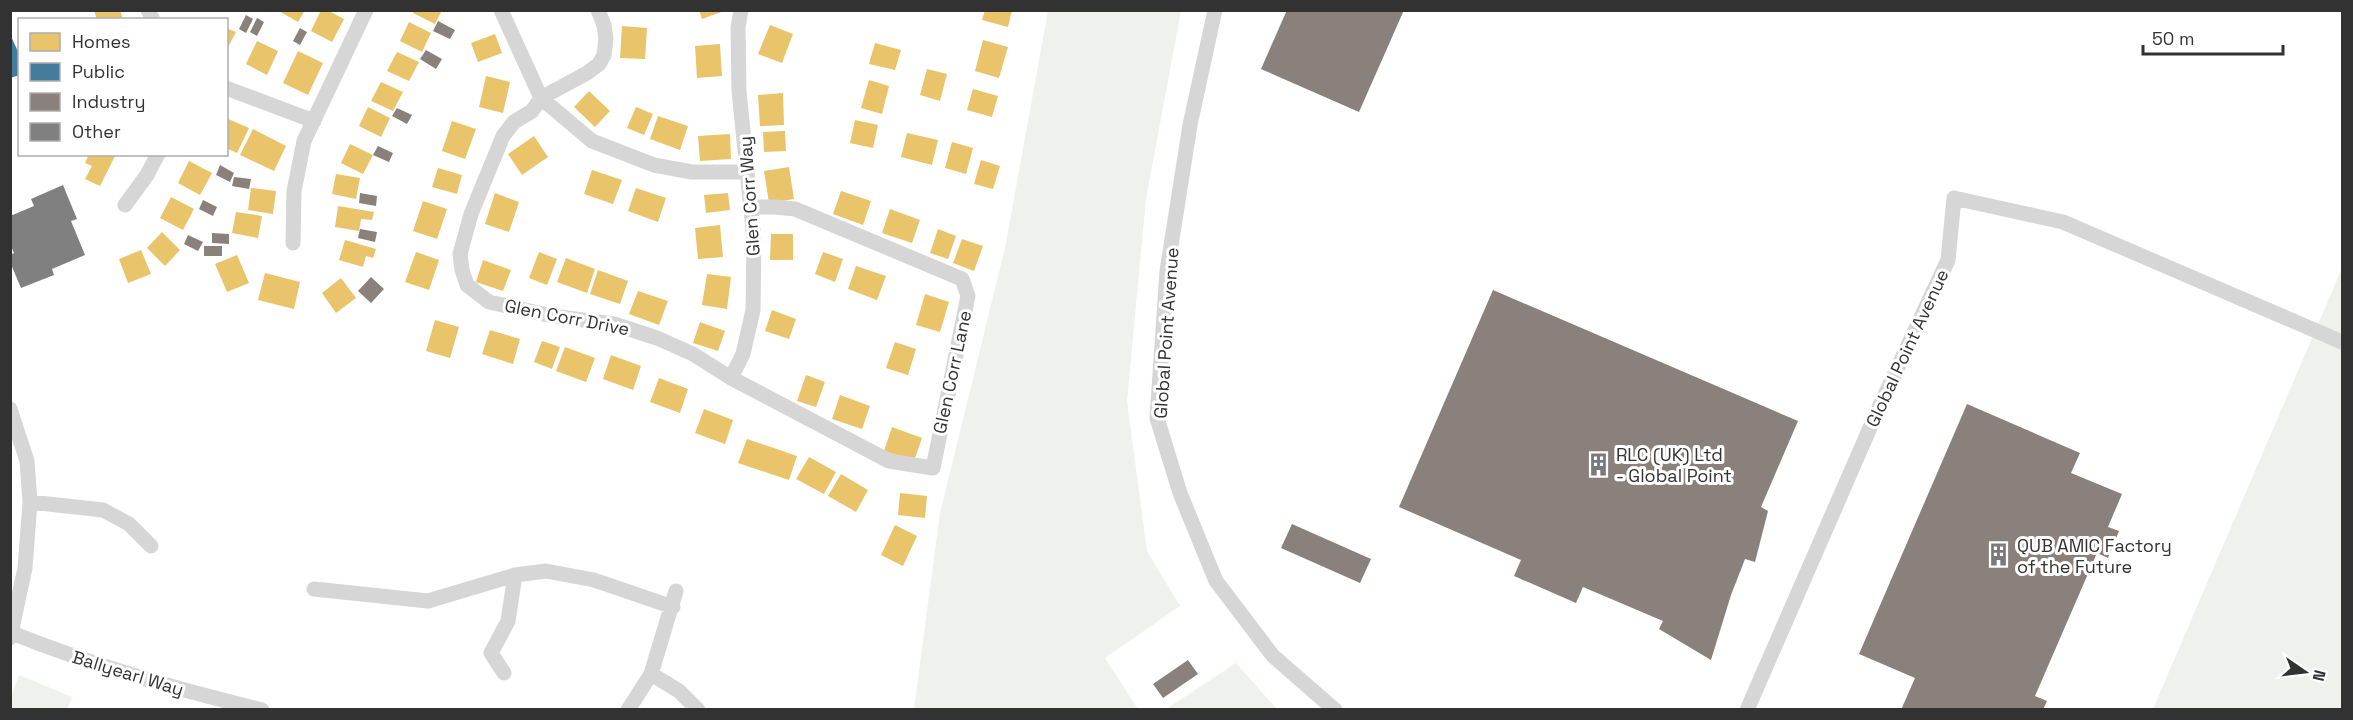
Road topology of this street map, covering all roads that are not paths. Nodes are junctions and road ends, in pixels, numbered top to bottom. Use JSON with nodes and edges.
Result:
{"nodes":[{"id":1,"x":366,"y":10,"type":"edge"},
{"id":2,"x":501,"y":10,"type":"edge"},
{"id":3,"x":598,"y":10,"type":"edge"},
{"id":4,"x":741,"y":10,"type":"edge"},
{"id":5,"x":1215,"y":10,"type":"edge"},
{"id":6,"x":228,"y":88,"type":"edge"},
{"id":7,"x":541,"y":98,"type":"junction"},
{"id":8,"x":314,"y":121,"type":"junction"},
{"id":9,"x":157,"y":156,"type":"edge"},
{"id":10,"x":746,"y":172,"type":"junction"},
{"id":11,"x":125,"y":205,"type":"dead end"},
{"id":12,"x":750,"y":207,"type":"junction"},
{"id":13,"x":293,"y":243,"type":"dead end"},
{"id":14,"x":2343,"y":342,"type":"edge"},
{"id":15,"x":731,"y":378,"type":"junction"},
{"id":16,"x":10,"y":409,"type":"edge"},
{"id":17,"x":30,"y":502,"type":"junction"},
{"id":18,"x":152,"y":546,"type":"dead end"},
{"id":19,"x":515,"y":575,"type":"junction"},
{"id":20,"x":314,"y":589,"type":"dead end"},
{"id":21,"x":676,"y":591,"type":"dead end"},
{"id":22,"x":673,"y":607,"type":"junction"},
{"id":23,"x":11,"y":636,"type":"edge"},
{"id":24,"x":504,"y":673,"type":"dead end"},
{"id":25,"x":651,"y":674,"type":"junction"},
{"id":26,"x":262,"y":710,"type":"edge"},
{"id":27,"x":628,"y":710,"type":"edge"},
{"id":28,"x":698,"y":710,"type":"edge"},
{"id":29,"x":1335,"y":710,"type":"edge"},
{"id":30,"x":1747,"y":710,"type":"edge"}],
"edges":[{"from":1,"to":8,"type":"street"},
{"from":2,"to":7,"type":"street"},
{"from":3,"to":7,"type":"street","name":"Glen Corr Drive"},
{"from":4,"to":10,"type":"street","name":"Glen Corr Way"},
{"from":5,"to":29,"type":"street","name":"Global Point Avenue"},
{"from":6,"to":8,"type":"street"},
{"from":7,"to":10,"type":"street"},
{"from":7,"to":15,"type":"street","name":"Glen Corr Drive"},
{"from":8,"to":13,"type":"street"},
{"from":9,"to":11,"type":"street"},
{"from":10,"to":12,"type":"street","name":"Glen Corr Way"},
{"from":12,"to":15,"type":"street","name":"Glen Corr Way"},
{"from":12,"to":15,"type":"street","name":"Glen Corr Lane"},
{"from":14,"to":30,"type":"street","name":"Global Point Avenue"},
{"from":16,"to":17,"type":"street"},
{"from":17,"to":18,"type":"street"},
{"from":17,"to":23,"type":"street"},
{"from":19,"to":20,"type":"street"},
{"from":19,"to":22,"type":"street"},
{"from":19,"to":24,"type":"street"},
{"from":21,"to":22,"type":"street"},
{"from":22,"to":25,"type":"street"},
{"from":23,"to":26,"type":"street","name":"Ballyearl Way"},
{"from":25,"to":27,"type":"street"},
{"from":25,"to":28,"type":"street"}]}
